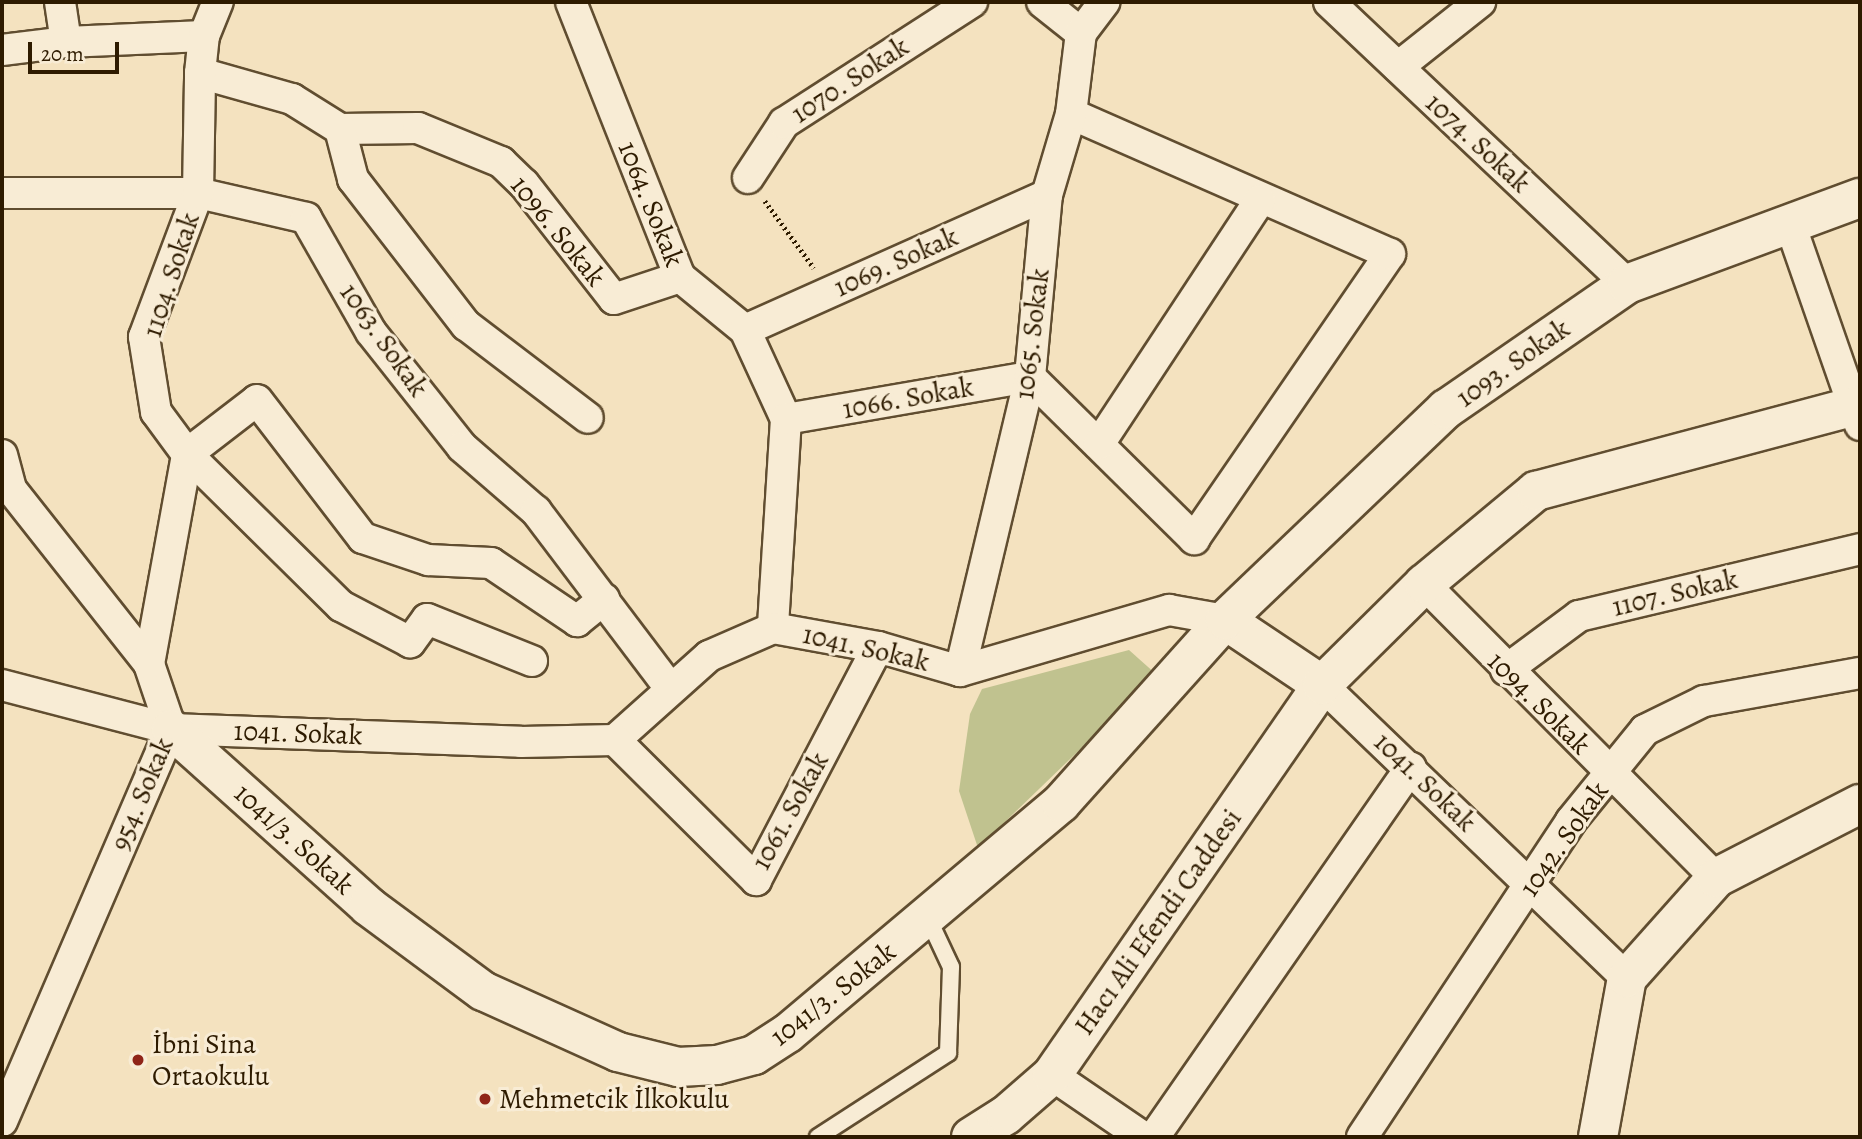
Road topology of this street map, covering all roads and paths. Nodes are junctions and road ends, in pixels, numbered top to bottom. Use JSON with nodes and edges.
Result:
{"nodes":[{"id":1,"x":60,"y":2,"type":"edge"},
{"id":2,"x":218,"y":2,"type":"edge"},
{"id":3,"x":571,"y":2,"type":"edge"},
{"id":4,"x":972,"y":2,"type":"edge"},
{"id":5,"x":1042,"y":2,"type":"edge"},
{"id":6,"x":1104,"y":2,"type":"edge"},
{"id":7,"x":1329,"y":2,"type":"edge"},
{"id":8,"x":1479,"y":2,"type":"edge"},
{"id":9,"x":1081,"y":33,"type":"junction"},
{"id":10,"x":204,"y":36,"type":"junction"},
{"id":11,"x":66,"y":42,"type":"junction"},
{"id":12,"x":2,"y":50,"type":"edge"},
{"id":13,"x":1398,"y":67,"type":"junction"},
{"id":14,"x":200,"y":73,"type":"junction"},
{"id":15,"x":1071,"y":114,"type":"junction"},
{"id":16,"x":340,"y":129,"type":"junction"},
{"id":17,"x":748,"y":178,"type":"joint"},
{"id":18,"x":2,"y":193,"type":"edge"},
{"id":19,"x":198,"y":193,"type":"junction"},
{"id":20,"x":1047,"y":195,"type":"junction"},
{"id":21,"x":1860,"y":198,"type":"edge"},
{"id":22,"x":1260,"y":200,"type":"junction"},
{"id":23,"x":1790,"y":221,"type":"junction"},
{"id":24,"x":680,"y":277,"type":"junction"},
{"id":25,"x":1627,"y":284,"type":"junction"},
{"id":26,"x":831,"y":291,"type":"junction"},
{"id":27,"x":744,"y":330,"type":"junction"},
{"id":28,"x":1030,"y":377,"type":"junction"},
{"id":29,"x":1858,"y":413,"type":"edge"},
{"id":30,"x":588,"y":418,"type":"dead end"},
{"id":31,"x":786,"y":419,"type":"junction"},
{"id":32,"x":1099,"y":444,"type":"junction"},
{"id":33,"x":187,"y":454,"type":"junction"},
{"id":34,"x":2,"y":456,"type":"edge"},
{"id":35,"x":6,"y":488,"type":"edge"},
{"id":36,"x":1860,"y":549,"type":"edge"},
{"id":37,"x":1424,"y":584,"type":"junction"},
{"id":38,"x":604,"y":599,"type":"junction"},
{"id":39,"x":1225,"y":620,"type":"junction"},
{"id":40,"x":773,"y":628,"type":"junction"},
{"id":41,"x":878,"y":647,"type":"junction"},
{"id":42,"x":532,"y":661,"type":"dead end"},
{"id":43,"x":149,"y":664,"type":"junction"},
{"id":44,"x":1506,"y":670,"type":"junction"},
{"id":45,"x":960,"y":671,"type":"junction"},
{"id":46,"x":1860,"y":673,"type":"edge"},
{"id":47,"x":2,"y":685,"type":"edge"},
{"id":48,"x":1322,"y":685,"type":"junction"},
{"id":49,"x":670,"y":688,"type":"junction"},
{"id":50,"x":171,"y":729,"type":"junction"},
{"id":51,"x":615,"y":740,"type":"junction"},
{"id":52,"x":1411,"y":767,"type":"junction"},
{"id":53,"x":1610,"y":774,"type":"junction"},
{"id":54,"x":1860,"y":804,"type":"edge"},
{"id":55,"x":1716,"y":878,"type":"junction"},
{"id":56,"x":1532,"y":885,"type":"junction"},
{"id":57,"x":928,"y":918,"type":"junction"},
{"id":58,"x":1627,"y":978,"type":"junction"},
{"id":59,"x":1052,"y":1075,"type":"junction"},
{"id":60,"x":2,"y":1121,"type":"edge"},
{"id":61,"x":818,"y":1137,"type":"edge"},
{"id":62,"x":971,"y":1137,"type":"edge"},
{"id":63,"x":1143,"y":1137,"type":"edge"},
{"id":64,"x":1154,"y":1137,"type":"edge"},
{"id":65,"x":1362,"y":1137,"type":"edge"},
{"id":66,"x":1598,"y":1137,"type":"edge"}],
"edges":[{"from":1,"to":11,"type":"street"},
{"from":2,"to":10,"type":"street","name":"1104. Sokak"},
{"from":3,"to":24,"type":"street","name":"1064. Sokak"},
{"from":4,"to":17,"type":"street","name":"1070. Sokak"},
{"from":5,"to":9,"type":"street"},
{"from":6,"to":9,"type":"street","name":"1065. Sokak"},
{"from":7,"to":13,"type":"street","name":"1074. Sokak"},
{"from":8,"to":13,"type":"street"},
{"from":9,"to":15,"type":"street","name":"1065. Sokak"},
{"from":10,"to":11,"type":"street"},
{"from":10,"to":14,"type":"street","name":"1104. Sokak"},
{"from":11,"to":12,"type":"street"},
{"from":13,"to":25,"type":"street","name":"1074. Sokak"},
{"from":14,"to":16,"type":"street"},
{"from":14,"to":19,"type":"street","name":"1104. Sokak"},
{"from":15,"to":20,"type":"street","name":"1065. Sokak"},
{"from":15,"to":22,"type":"street"},
{"from":16,"to":24,"type":"street","name":"1096. Sokak"},
{"from":16,"to":30,"type":"street"},
{"from":17,"to":26,"type":"path"},
{"from":18,"to":19,"type":"street","name":"1063. Sokak"},
{"from":19,"to":33,"type":"street","name":"1104. Sokak"},
{"from":19,"to":38,"type":"street","name":"1063. Sokak"},
{"from":20,"to":26,"type":"street","name":"1069. Sokak"},
{"from":20,"to":28,"type":"street","name":"1065. Sokak"},
{"from":21,"to":23,"type":"street","name":"1093. Sokak"},
{"from":22,"to":32,"type":"street"},
{"from":22,"to":32,"type":"street"},
{"from":23,"to":25,"type":"street","name":"1093. Sokak"},
{"from":23,"to":29,"type":"street"},
{"from":24,"to":27,"type":"street","name":"1064. Sokak"},
{"from":25,"to":39,"type":"street","name":"1093. Sokak"},
{"from":26,"to":27,"type":"street","name":"1069. Sokak"},
{"from":27,"to":31,"type":"street","name":"1064. Sokak"},
{"from":28,"to":31,"type":"street","name":"1066. Sokak"},
{"from":28,"to":32,"type":"street"},
{"from":28,"to":45,"type":"street","name":"1065. Sokak"},
{"from":29,"to":37,"type":"street"},
{"from":31,"to":40,"type":"street","name":"1064. Sokak"},
{"from":33,"to":38,"type":"street"},
{"from":33,"to":42,"type":"street","name":"1104. Sokak"},
{"from":33,"to":43,"type":"street"},
{"from":34,"to":35,"type":"street","name":"954. Sokak"},
{"from":35,"to":43,"type":"street","name":"954. Sokak"},
{"from":36,"to":44,"type":"street","name":"1107. Sokak"},
{"from":37,"to":44,"type":"street","name":"1094. Sokak"},
{"from":37,"to":48,"type":"street"},
{"from":38,"to":49,"type":"street","name":"1063. Sokak"},
{"from":39,"to":45,"type":"street","name":"1041. Sokak"},
{"from":39,"to":48,"type":"street","name":"1041. Sokak"},
{"from":39,"to":57,"type":"street","name":"1041/3. Sokak"},
{"from":40,"to":41,"type":"street","name":"1041. Sokak"},
{"from":40,"to":49,"type":"street","name":"1041. Sokak"},
{"from":41,"to":45,"type":"street","name":"1041. Sokak"},
{"from":41,"to":51,"type":"street","name":"1061. Sokak"},
{"from":43,"to":50,"type":"street","name":"954. Sokak"},
{"from":44,"to":53,"type":"street","name":"1094. Sokak"},
{"from":46,"to":53,"type":"street","name":"1042. Sokak"},
{"from":47,"to":50,"type":"street","name":"1041. Sokak"},
{"from":48,"to":52,"type":"street","name":"1041. Sokak"},
{"from":48,"to":59,"type":"street","name":"Hacı Ali Efendi Caddesi"},
{"from":49,"to":51,"type":"street","name":"1041. Sokak"},
{"from":50,"to":51,"type":"street","name":"1041. Sokak"},
{"from":50,"to":57,"type":"street","name":"1041/3. Sokak"},
{"from":50,"to":60,"type":"street","name":"954. Sokak"},
{"from":52,"to":56,"type":"street","name":"1041. Sokak"},
{"from":52,"to":64,"type":"street"},
{"from":53,"to":55,"type":"street","name":"1094. Sokak"},
{"from":53,"to":56,"type":"street","name":"1042. Sokak"},
{"from":54,"to":55,"type":"street"},
{"from":55,"to":58,"type":"street"},
{"from":56,"to":58,"type":"street","name":"1041. Sokak"},
{"from":56,"to":65,"type":"street","name":"1042. Sokak"},
{"from":57,"to":61,"type":"lane"},
{"from":58,"to":66,"type":"street"},
{"from":59,"to":62,"type":"street","name":"Hacı Ali Efendi Caddesi"},
{"from":59,"to":63,"type":"street"}]}
